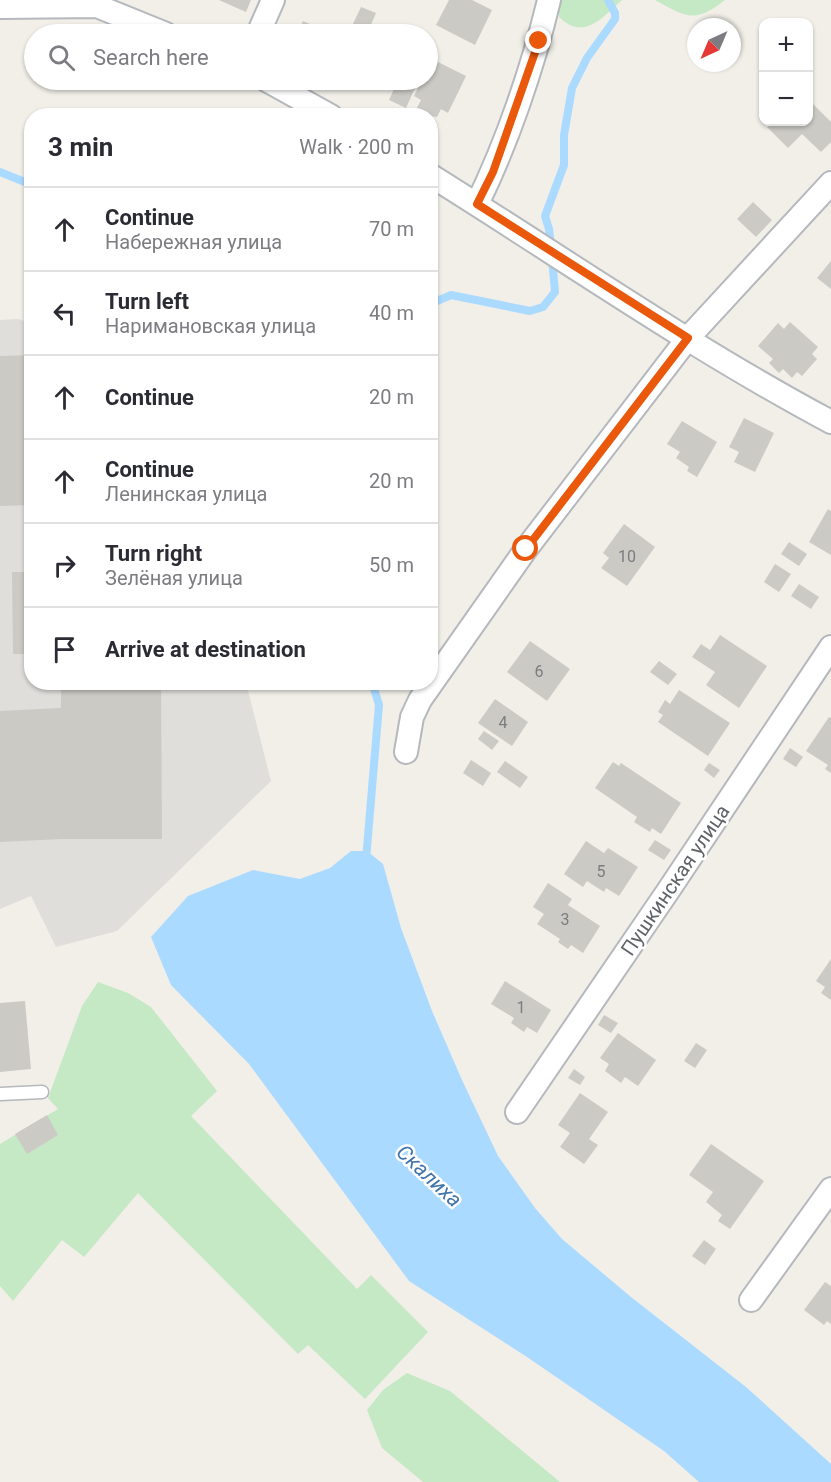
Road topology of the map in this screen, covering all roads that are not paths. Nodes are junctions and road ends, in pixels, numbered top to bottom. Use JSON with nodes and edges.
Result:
{"nodes":[{"id":1,"x":273,"y":0,"type":"edge"},
{"id":2,"x":549,"y":0,"type":"edge"},
{"id":3,"x":0,"y":7,"type":"edge"},
{"id":4,"x":141,"y":24,"type":"edge"},
{"id":5,"x":262,"y":24,"type":"edge"},
{"id":6,"x":284,"y":90,"type":"edge"},
{"id":7,"x":317,"y":108,"type":"edge"},
{"id":8,"x":438,"y":180,"type":"edge"},
{"id":9,"x":831,"y":183,"type":"edge"},
{"id":10,"x":477,"y":204,"type":"junction"},
{"id":11,"x":688,"y":338,"type":"junction"},
{"id":12,"x":831,"y":422,"type":"edge"},
{"id":13,"x":831,"y":647,"type":"edge"},
{"id":14,"x":438,"y":674,"type":"edge"},
{"id":15,"x":427,"y":690,"type":"edge"},
{"id":16,"x":406,"y":752,"type":"dead end"},
{"id":17,"x":42,"y":1092,"type":"dead end"},
{"id":18,"x":0,"y":1094,"type":"edge"},
{"id":19,"x":517,"y":1112,"type":"dead end"},
{"id":20,"x":831,"y":1189,"type":"edge"},
{"id":21,"x":750,"y":1300,"type":"dead end"}],
"edges":[{"from":1,"to":5,"type":"street"},
{"from":2,"to":10,"type":"street"},
{"from":3,"to":4,"type":"street"},
{"from":6,"to":7,"type":"street"},
{"from":8,"to":10,"type":"street"},
{"from":9,"to":11,"type":"street"},
{"from":10,"to":11,"type":"street"},
{"from":11,"to":12,"type":"street"},
{"from":11,"to":14,"type":"street"},
{"from":13,"to":19,"type":"street","name":"Пушкинская улица"},
{"from":15,"to":16,"type":"street"},
{"from":17,"to":18,"type":"lane"},
{"from":20,"to":21,"type":"street"}]}
